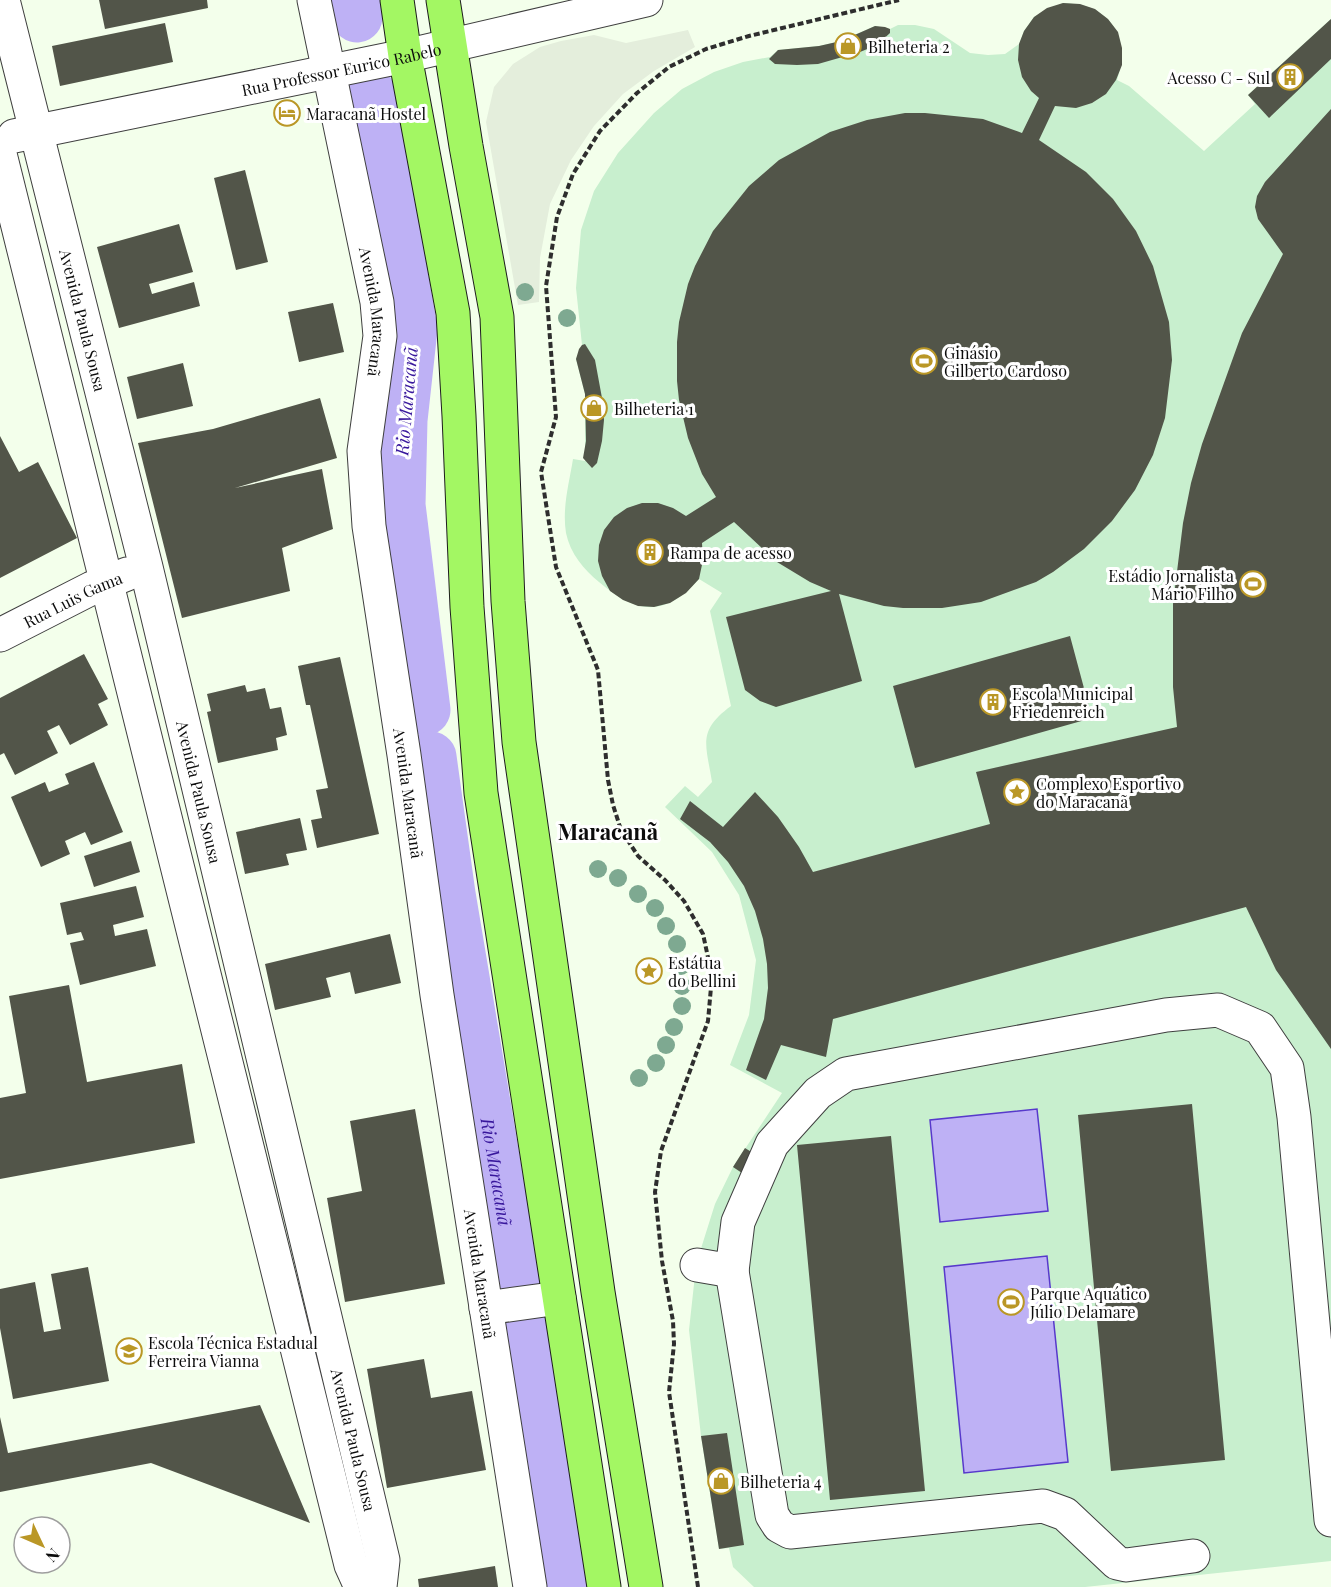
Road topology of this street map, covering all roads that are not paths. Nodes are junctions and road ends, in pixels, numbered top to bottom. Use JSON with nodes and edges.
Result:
{"nodes":[{"id":1,"x":3,"y":0,"type":"edge"},
{"id":2,"x":314,"y":0,"type":"edge"},
{"id":3,"x":397,"y":0,"type":"edge"},
{"id":4,"x":443,"y":0,"type":"edge"},
{"id":5,"x":646,"y":0,"type":"edge"},
{"id":6,"x":450,"y":45,"type":"junction"},
{"id":7,"x":405,"y":56,"type":"junction"},
{"id":8,"x":328,"y":71,"type":"junction"},
{"id":9,"x":35,"y":131,"type":"junction"},
{"id":10,"x":0,"y":139,"type":"edge"},
{"id":11,"x":0,"y":154,"type":"edge"},
{"id":12,"x":146,"y":567,"type":"junction"},
{"id":13,"x":108,"y":582,"type":"junction"},
{"id":14,"x":0,"y":635,"type":"edge"},
{"id":15,"x":252,"y":1013,"type":"junction"},
{"id":16,"x":216,"y":1021,"type":"junction"},
{"id":17,"x":697,"y":1265,"type":"dead end"},
{"id":18,"x":732,"y":1271,"type":"junction"},
{"id":19,"x":553,"y":1299,"type":"junction"},
{"id":20,"x":496,"y":1307,"type":"junction"},
{"id":21,"x":323,"y":1310,"type":"junction"},
{"id":22,"x":289,"y":1317,"type":"junction"},
{"id":23,"x":1331,"y":1520,"type":"edge"},
{"id":24,"x":1194,"y":1556,"type":"dead end"},
{"id":25,"x":361,"y":1587,"type":"edge"},
{"id":26,"x":380,"y":1587,"type":"edge"},
{"id":27,"x":530,"y":1587,"type":"edge"},
{"id":28,"x":604,"y":1587,"type":"edge"},
{"id":29,"x":646,"y":1587,"type":"edge"}],
"edges":[{"from":1,"to":9,"type":"street","name":"Avenida Paula Sousa"},
{"from":2,"to":8,"type":"street","name":"Avenida Maracanã"},
{"from":3,"to":7,"type":"main road"},
{"from":4,"to":6,"type":"main road"},
{"from":5,"to":6,"type":"street","name":"Rua Professor Eurico Rabelo"},
{"from":6,"to":7,"type":"street","name":"Rua Professor Eurico Rabelo"},
{"from":6,"to":29,"type":"main road"},
{"from":7,"to":8,"type":"street","name":"Rua Professor Eurico Rabelo"},
{"from":7,"to":19,"type":"main road"},
{"from":8,"to":9,"type":"street","name":"Rua Professor Eurico Rabelo"},
{"from":8,"to":20,"type":"street","name":"Avenida Maracanã"},
{"from":9,"to":10,"type":"street","name":"Rua Professor Eurico Rabelo"},
{"from":9,"to":12,"type":"street","name":"Avenida Paula Sousa"},
{"from":11,"to":13,"type":"street","name":"Avenida Paula Sousa"},
{"from":12,"to":13,"type":"street","name":"Rua Luis Gama"},
{"from":12,"to":15,"type":"street","name":"Avenida Paula Sousa"},
{"from":13,"to":14,"type":"street","name":"Rua Luis Gama"},
{"from":13,"to":16,"type":"street","name":"Avenida Paula Sousa"},
{"from":15,"to":16,"type":"street"},
{"from":15,"to":21,"type":"street","name":"Avenida Paula Sousa"},
{"from":16,"to":22,"type":"street","name":"Avenida Paula Sousa"},
{"from":17,"to":18,"type":"street"},
{"from":18,"to":23,"type":"street"},
{"from":18,"to":24,"type":"street"},
{"from":19,"to":20,"type":"street"},
{"from":19,"to":28,"type":"main road"},
{"from":20,"to":27,"type":"street","name":"Avenida Maracanã"},
{"from":21,"to":22,"type":"street"},
{"from":21,"to":26,"type":"street","name":"Avenida Paula Sousa"},
{"from":22,"to":25,"type":"street","name":"Avenida Paula Sousa"}]}
